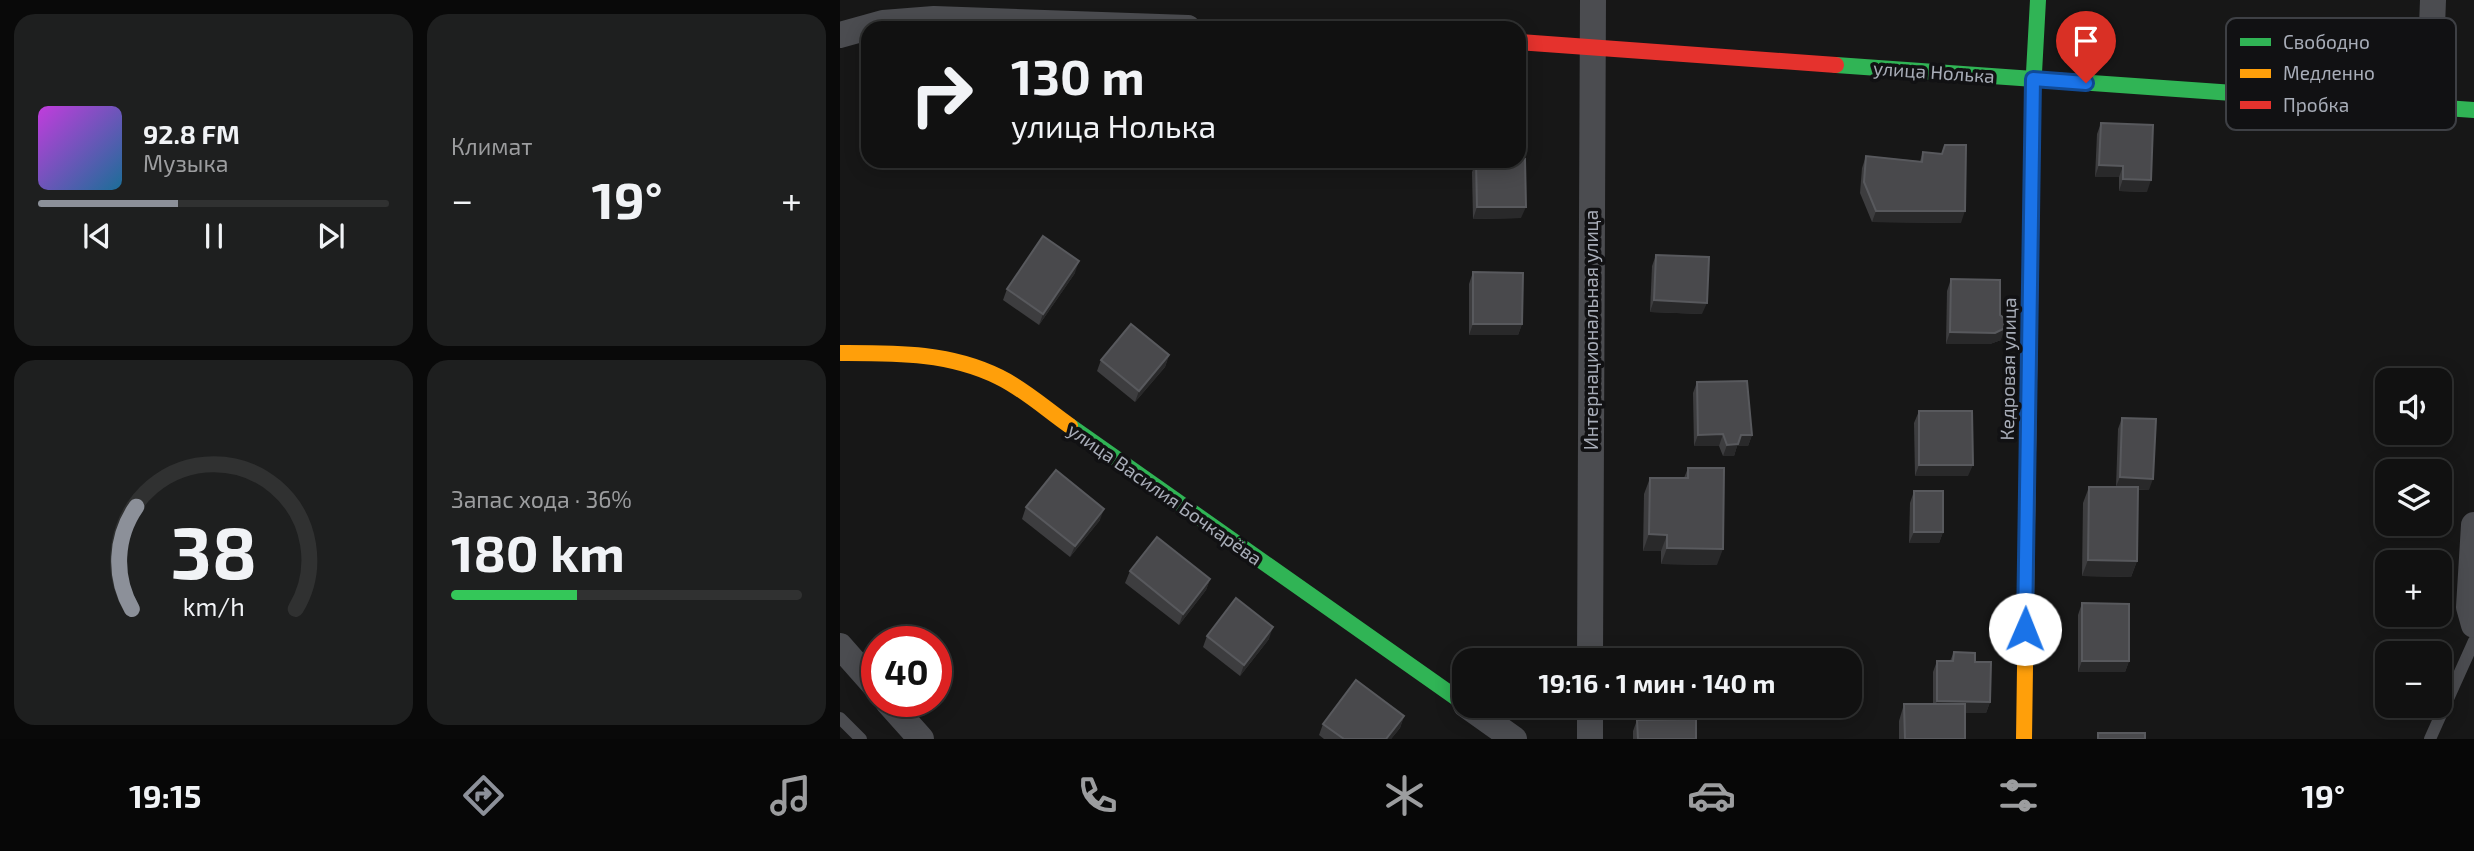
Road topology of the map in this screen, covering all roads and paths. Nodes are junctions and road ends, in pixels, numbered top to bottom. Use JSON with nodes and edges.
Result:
{"nodes":[{"id":1,"x":1593,"y":0,"type":"edge"},
{"id":2,"x":2038,"y":0,"type":"edge"},
{"id":3,"x":2433,"y":0,"type":"edge"},
{"id":4,"x":2432,"y":18,"type":"edge"},
{"id":5,"x":909,"y":21,"type":"edge"},
{"id":6,"x":990,"y":21,"type":"edge"},
{"id":7,"x":861,"y":29,"type":"edge"},
{"id":8,"x":840,"y":35,"type":"edge"},
{"id":9,"x":1526,"y":42,"type":"edge"},
{"id":10,"x":1591,"y":45,"type":"junction"},
{"id":11,"x":2033,"y":79,"type":"junction"},
{"id":12,"x":2226,"y":93,"type":"edge"},
{"id":13,"x":2456,"y":109,"type":"edge"},
{"id":14,"x":2474,"y":110,"type":"edge"},
{"id":15,"x":840,"y":353,"type":"edge"},
{"id":16,"x":2474,"y":525,"type":"edge"},
{"id":17,"x":2474,"y":625,"type":"edge"},
{"id":18,"x":2474,"y":641,"type":"edge"},
{"id":19,"x":840,"y":646,"type":"edge"},
{"id":20,"x":1590,"y":648,"type":"edge"},
{"id":21,"x":861,"y":670,"type":"edge"},
{"id":22,"x":1452,"y":695,"type":"edge"},
{"id":23,"x":901,"y":717,"type":"edge"},
{"id":24,"x":840,"y":718,"type":"edge"},
{"id":25,"x":1484,"y":718,"type":"edge"},
{"id":26,"x":1590,"y":718,"type":"edge"},
{"id":27,"x":861,"y":739,"type":"edge"},
{"id":28,"x":921,"y":739,"type":"edge"},
{"id":29,"x":1514,"y":739,"type":"edge"},
{"id":30,"x":1590,"y":739,"type":"edge"},
{"id":31,"x":2024,"y":739,"type":"edge"},
{"id":32,"x":2430,"y":739,"type":"edge"}],
"edges":[{"from":1,"to":10,"type":"street","name":"Интернациональная улица"},
{"from":2,"to":11,"type":"street","name":"Кедровая улица"},
{"from":3,"to":4,"type":"street"},
{"from":5,"to":6,"type":"street"},
{"from":7,"to":8,"type":"street"},
{"from":9,"to":10,"type":"street","name":"улица Нолька"},
{"from":10,"to":11,"type":"street","name":"улица Нолька"},
{"from":10,"to":20,"type":"street","name":"Интернациональная улица"},
{"from":11,"to":12,"type":"street","name":"улица Нолька"},
{"from":11,"to":31,"type":"street","name":"Кедровая улица"},
{"from":13,"to":14,"type":"street","name":"улица Нолька"},
{"from":15,"to":22,"type":"street","name":"улица Василия Бочкарёва"},
{"from":16,"to":17,"type":"street"},
{"from":18,"to":32,"type":"lane"},
{"from":19,"to":21,"type":"street"},
{"from":23,"to":28,"type":"street"},
{"from":24,"to":27,"type":"lane"},
{"from":25,"to":29,"type":"street","name":"улица Василия Бочкарёва"},
{"from":26,"to":30,"type":"street"}]}
